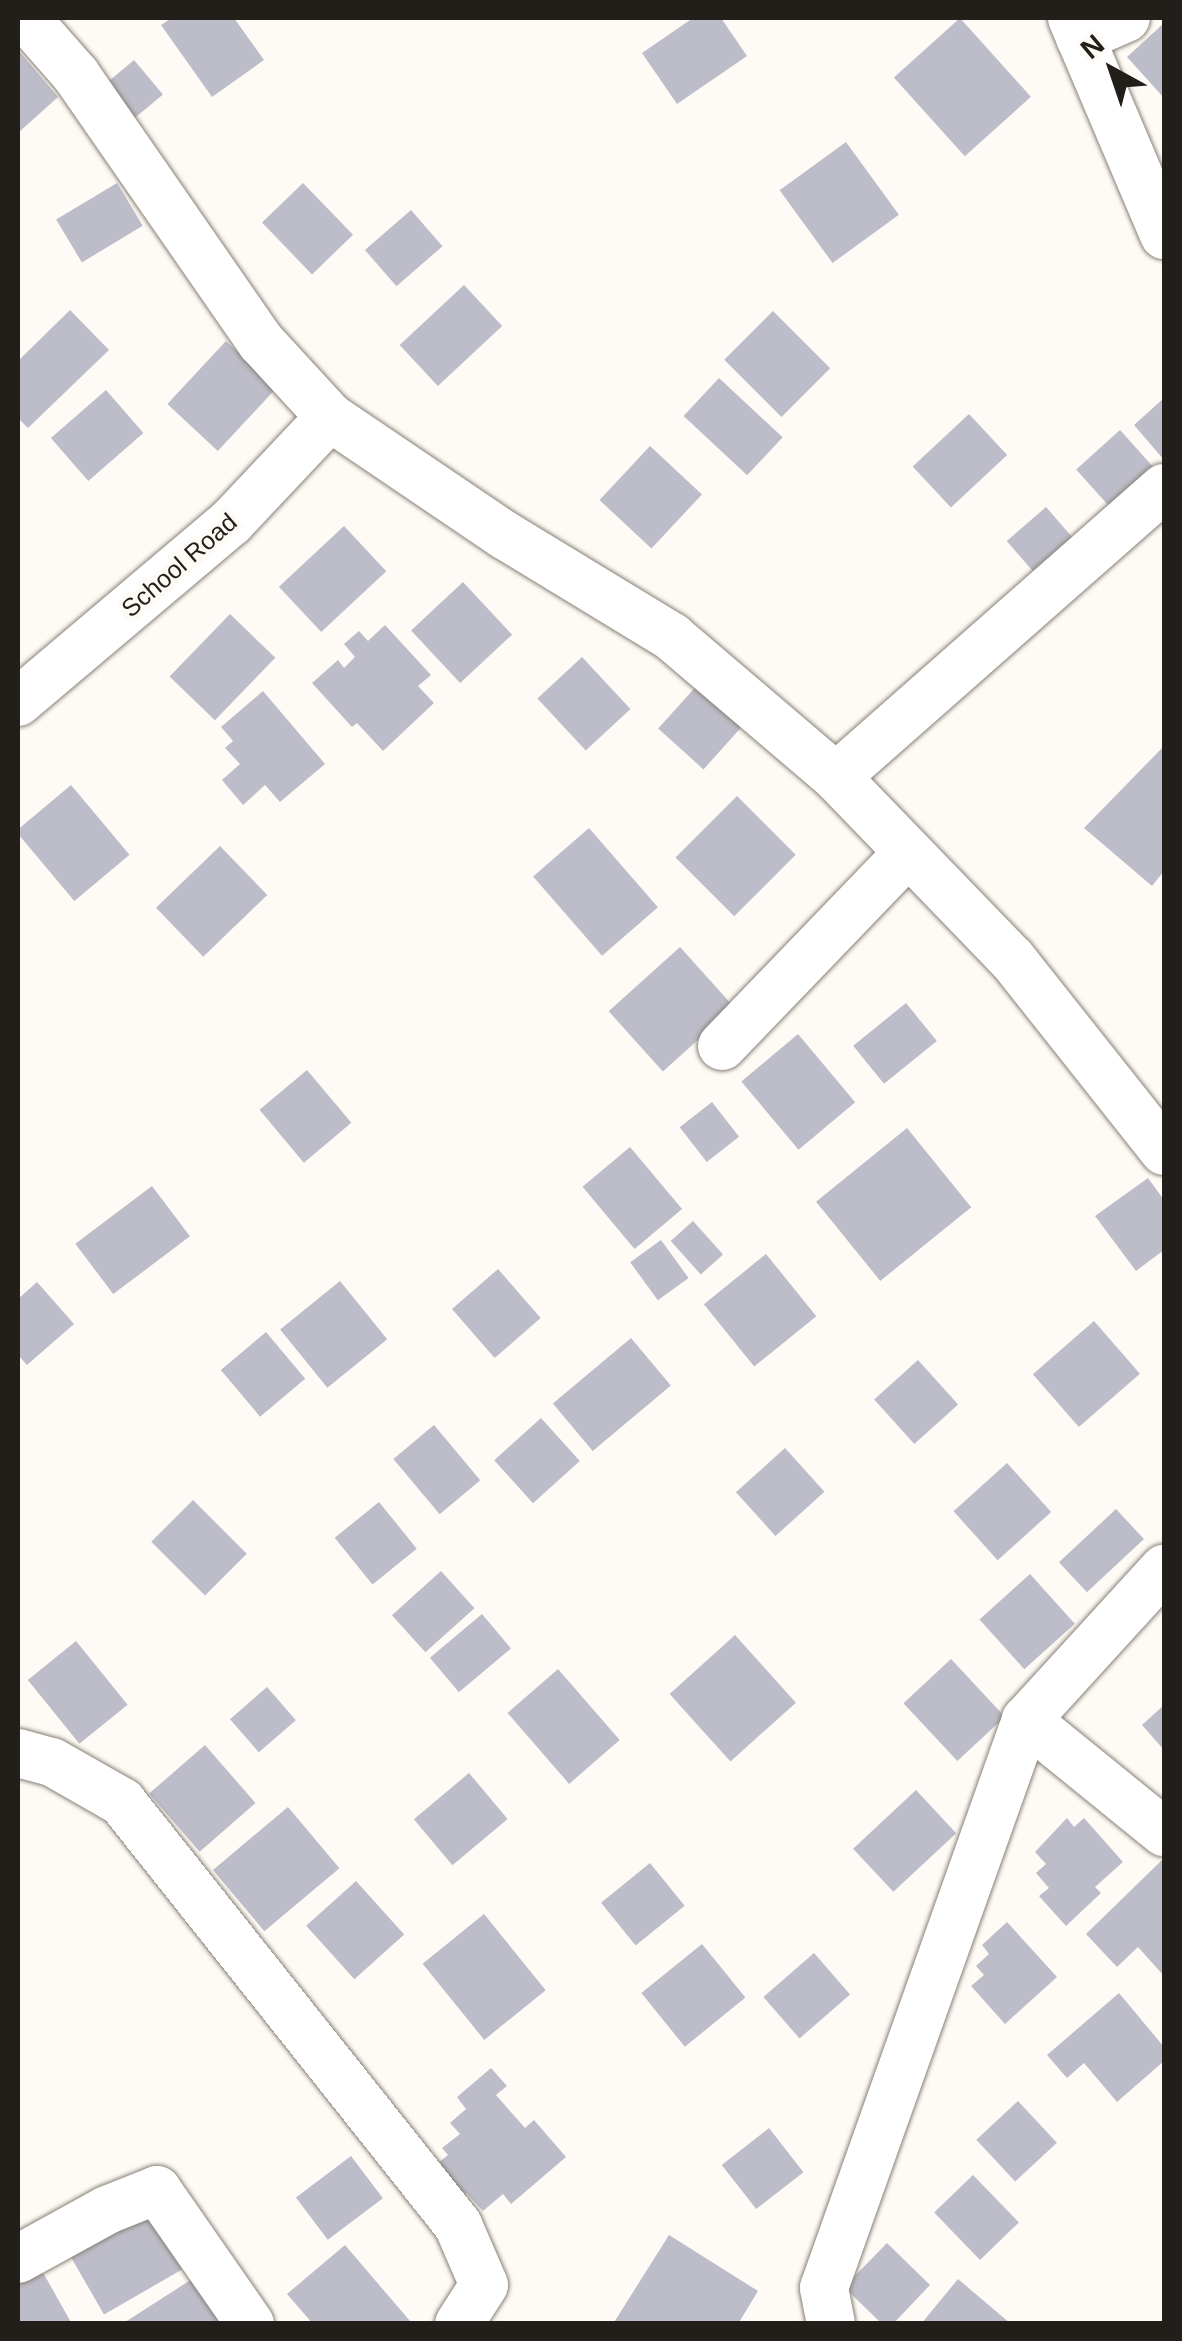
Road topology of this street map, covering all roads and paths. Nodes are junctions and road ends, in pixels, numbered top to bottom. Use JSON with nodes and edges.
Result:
{"nodes":[{"id":1,"x":26,"y":18,"type":"edge"},
{"id":2,"x":1126,"y":18,"type":"edge"},
{"id":3,"x":1076,"y":28,"type":"edge"},
{"id":4,"x":1164,"y":234,"type":"edge"},
{"id":5,"x":330,"y":417,"type":"junction"},
{"id":6,"x":1164,"y":488,"type":"edge"},
{"id":7,"x":18,"y":702,"type":"edge"},
{"id":8,"x":836,"y":776,"type":"junction"},
{"id":9,"x":906,"y":854,"type":"junction"},
{"id":10,"x":722,"y":1046,"type":"dead end"},
{"id":11,"x":1164,"y":1151,"type":"edge"},
{"id":12,"x":1164,"y":1569,"type":"edge"},
{"id":13,"x":1026,"y":1720,"type":"junction"},
{"id":14,"x":18,"y":1754,"type":"edge"},
{"id":15,"x":1164,"y":1832,"type":"edge"},
{"id":16,"x":18,"y":2258,"type":"edge"},
{"id":17,"x":250,"y":2324,"type":"edge"},
{"id":18,"x":459,"y":2324,"type":"edge"},
{"id":19,"x":831,"y":2324,"type":"edge"}],
"edges":[{"from":1,"to":5,"type":"street"},
{"from":2,"to":3,"type":"street"},
{"from":3,"to":4,"type":"street"},
{"from":5,"to":7,"type":"street","name":"School Road"},
{"from":5,"to":8,"type":"street"},
{"from":6,"to":8,"type":"street"},
{"from":8,"to":9,"type":"street"},
{"from":9,"to":10,"type":"street"},
{"from":9,"to":11,"type":"street"},
{"from":12,"to":13,"type":"street"},
{"from":13,"to":15,"type":"street"},
{"from":13,"to":19,"type":"street"},
{"from":14,"to":18,"type":"street"},
{"from":16,"to":17,"type":"street"}]}
